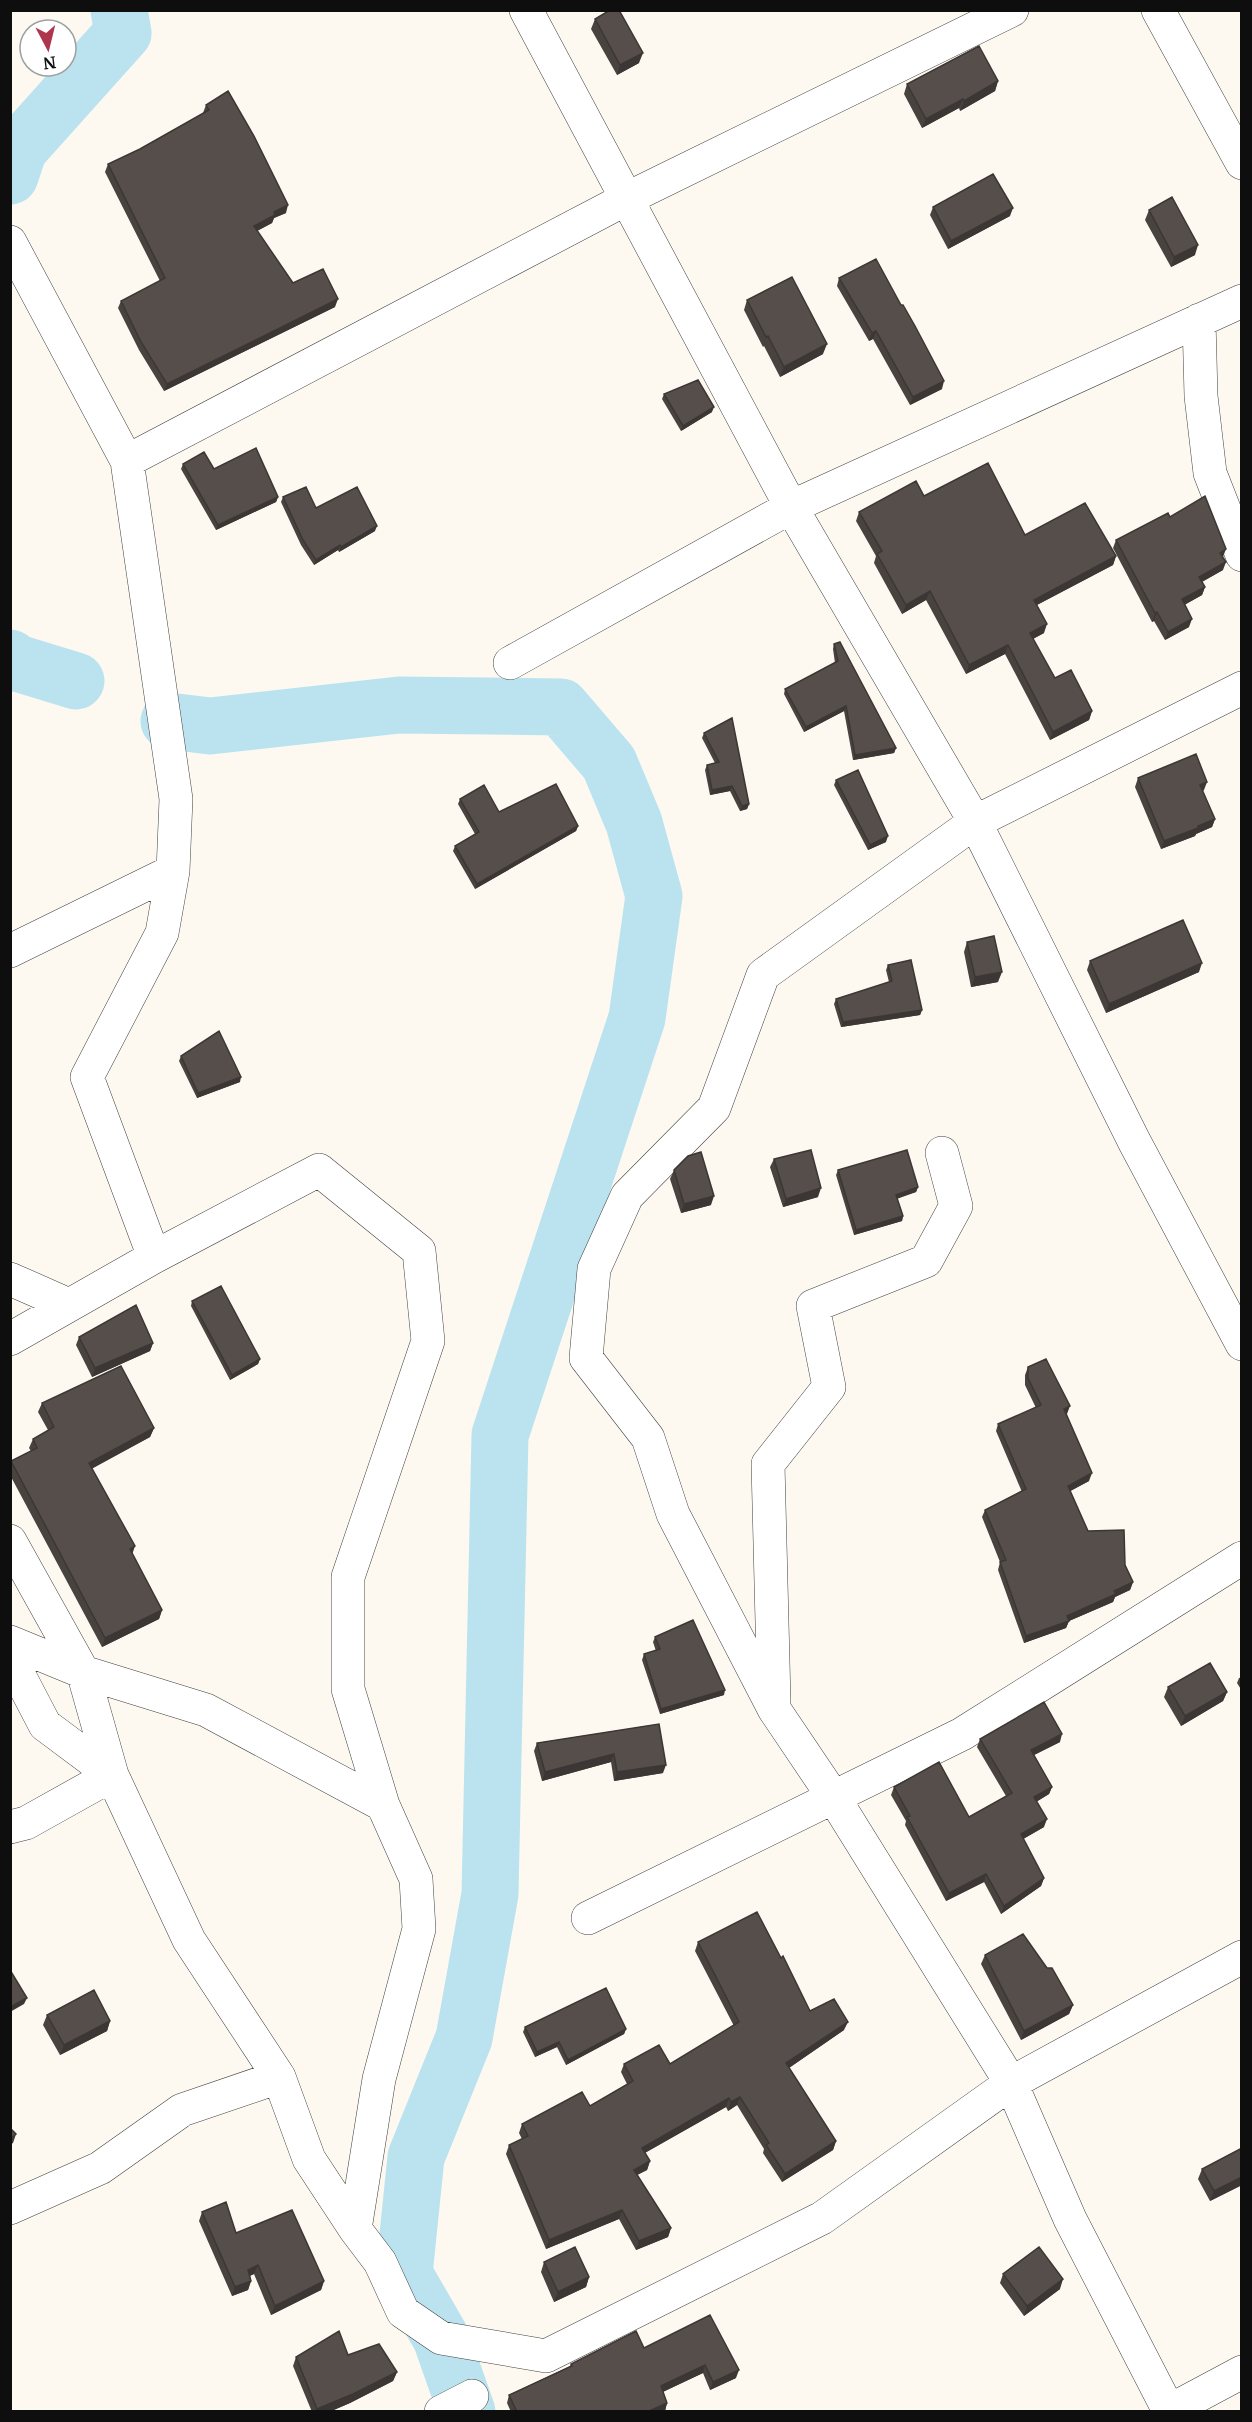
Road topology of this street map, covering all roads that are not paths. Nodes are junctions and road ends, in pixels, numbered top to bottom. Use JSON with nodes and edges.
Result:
{"nodes":[{"id":1,"x":526,"y":10,"type":"edge"},
{"id":2,"x":1012,"y":10,"type":"edge"},
{"id":3,"x":1158,"y":10,"type":"edge"},
{"id":4,"x":1242,"y":163,"type":"edge"},
{"id":5,"x":626,"y":199,"type":"junction"},
{"id":6,"x":10,"y":243,"type":"edge"},
{"id":7,"x":1242,"y":301,"type":"edge"},
{"id":8,"x":1198,"y":321,"type":"junction"},
{"id":9,"x":127,"y":461,"type":"junction"},
{"id":10,"x":791,"y":507,"type":"junction"},
{"id":11,"x":1242,"y":555,"type":"edge"},
{"id":12,"x":510,"y":663,"type":"dead end"},
{"id":13,"x":1242,"y":688,"type":"edge"},
{"id":14,"x":975,"y":822,"type":"junction"},
{"id":15,"x":173,"y":871,"type":"junction"},
{"id":16,"x":10,"y":951,"type":"edge"},
{"id":17,"x":942,"y":1153,"type":"dead end"},
{"id":18,"x":154,"y":1257,"type":"junction"},
{"id":19,"x":10,"y":1279,"type":"edge"},
{"id":20,"x":69,"y":1305,"type":"junction"},
{"id":21,"x":10,"y":1339,"type":"edge"},
{"id":22,"x":1242,"y":1344,"type":"edge"},
{"id":23,"x":10,"y":1541,"type":"edge"},
{"id":24,"x":1242,"y":1558,"type":"edge"},
{"id":25,"x":10,"y":1642,"type":"edge"},
{"id":26,"x":10,"y":1658,"type":"edge"},
{"id":27,"x":83,"y":1672,"type":"junction"},
{"id":28,"x":774,"y":1709,"type":"junction"},
{"id":29,"x":112,"y":1775,"type":"junction"},
{"id":30,"x":834,"y":1798,"type":"junction"},
{"id":31,"x":383,"y":1805,"type":"junction"},
{"id":32,"x":10,"y":1827,"type":"edge"},
{"id":33,"x":588,"y":1918,"type":"dead end"},
{"id":34,"x":1242,"y":1957,"type":"edge"},
{"id":35,"x":279,"y":2077,"type":"junction"},
{"id":36,"x":1011,"y":2083,"type":"junction"},
{"id":37,"x":10,"y":2208,"type":"edge"},
{"id":38,"x":355,"y":2229,"type":"junction"},
{"id":39,"x":1242,"y":2372,"type":"edge"},
{"id":40,"x":472,"y":2396,"type":"dead end"},
{"id":41,"x":1169,"y":2411,"type":"edge"},
{"id":42,"x":441,"y":2412,"type":"edge"}],
"edges":[{"from":1,"to":5,"type":"street"},
{"from":2,"to":5,"type":"street"},
{"from":3,"to":4,"type":"street"},
{"from":5,"to":9,"type":"street"},
{"from":5,"to":10,"type":"street"},
{"from":6,"to":9,"type":"street"},
{"from":7,"to":8,"type":"street"},
{"from":8,"to":10,"type":"street"},
{"from":8,"to":11,"type":"street"},
{"from":9,"to":15,"type":"street"},
{"from":10,"to":12,"type":"street"},
{"from":10,"to":14,"type":"street"},
{"from":13,"to":14,"type":"street"},
{"from":14,"to":22,"type":"street"},
{"from":14,"to":28,"type":"street"},
{"from":15,"to":16,"type":"street"},
{"from":15,"to":18,"type":"street"},
{"from":17,"to":28,"type":"street"},
{"from":18,"to":20,"type":"street"},
{"from":18,"to":31,"type":"street"},
{"from":19,"to":20,"type":"street"},
{"from":20,"to":21,"type":"street"},
{"from":23,"to":27,"type":"street"},
{"from":24,"to":30,"type":"street"},
{"from":25,"to":27,"type":"street"},
{"from":26,"to":29,"type":"street"},
{"from":27,"to":29,"type":"street"},
{"from":27,"to":31,"type":"street"},
{"from":28,"to":30,"type":"street"},
{"from":29,"to":32,"type":"street"},
{"from":29,"to":35,"type":"street"},
{"from":30,"to":33,"type":"street"},
{"from":30,"to":36,"type":"street"},
{"from":31,"to":38,"type":"street"},
{"from":34,"to":36,"type":"street"},
{"from":35,"to":37,"type":"street"},
{"from":35,"to":38,"type":"street"},
{"from":36,"to":38,"type":"street"},
{"from":36,"to":41,"type":"street"},
{"from":39,"to":41,"type":"street"},
{"from":40,"to":42,"type":"street"}]}
